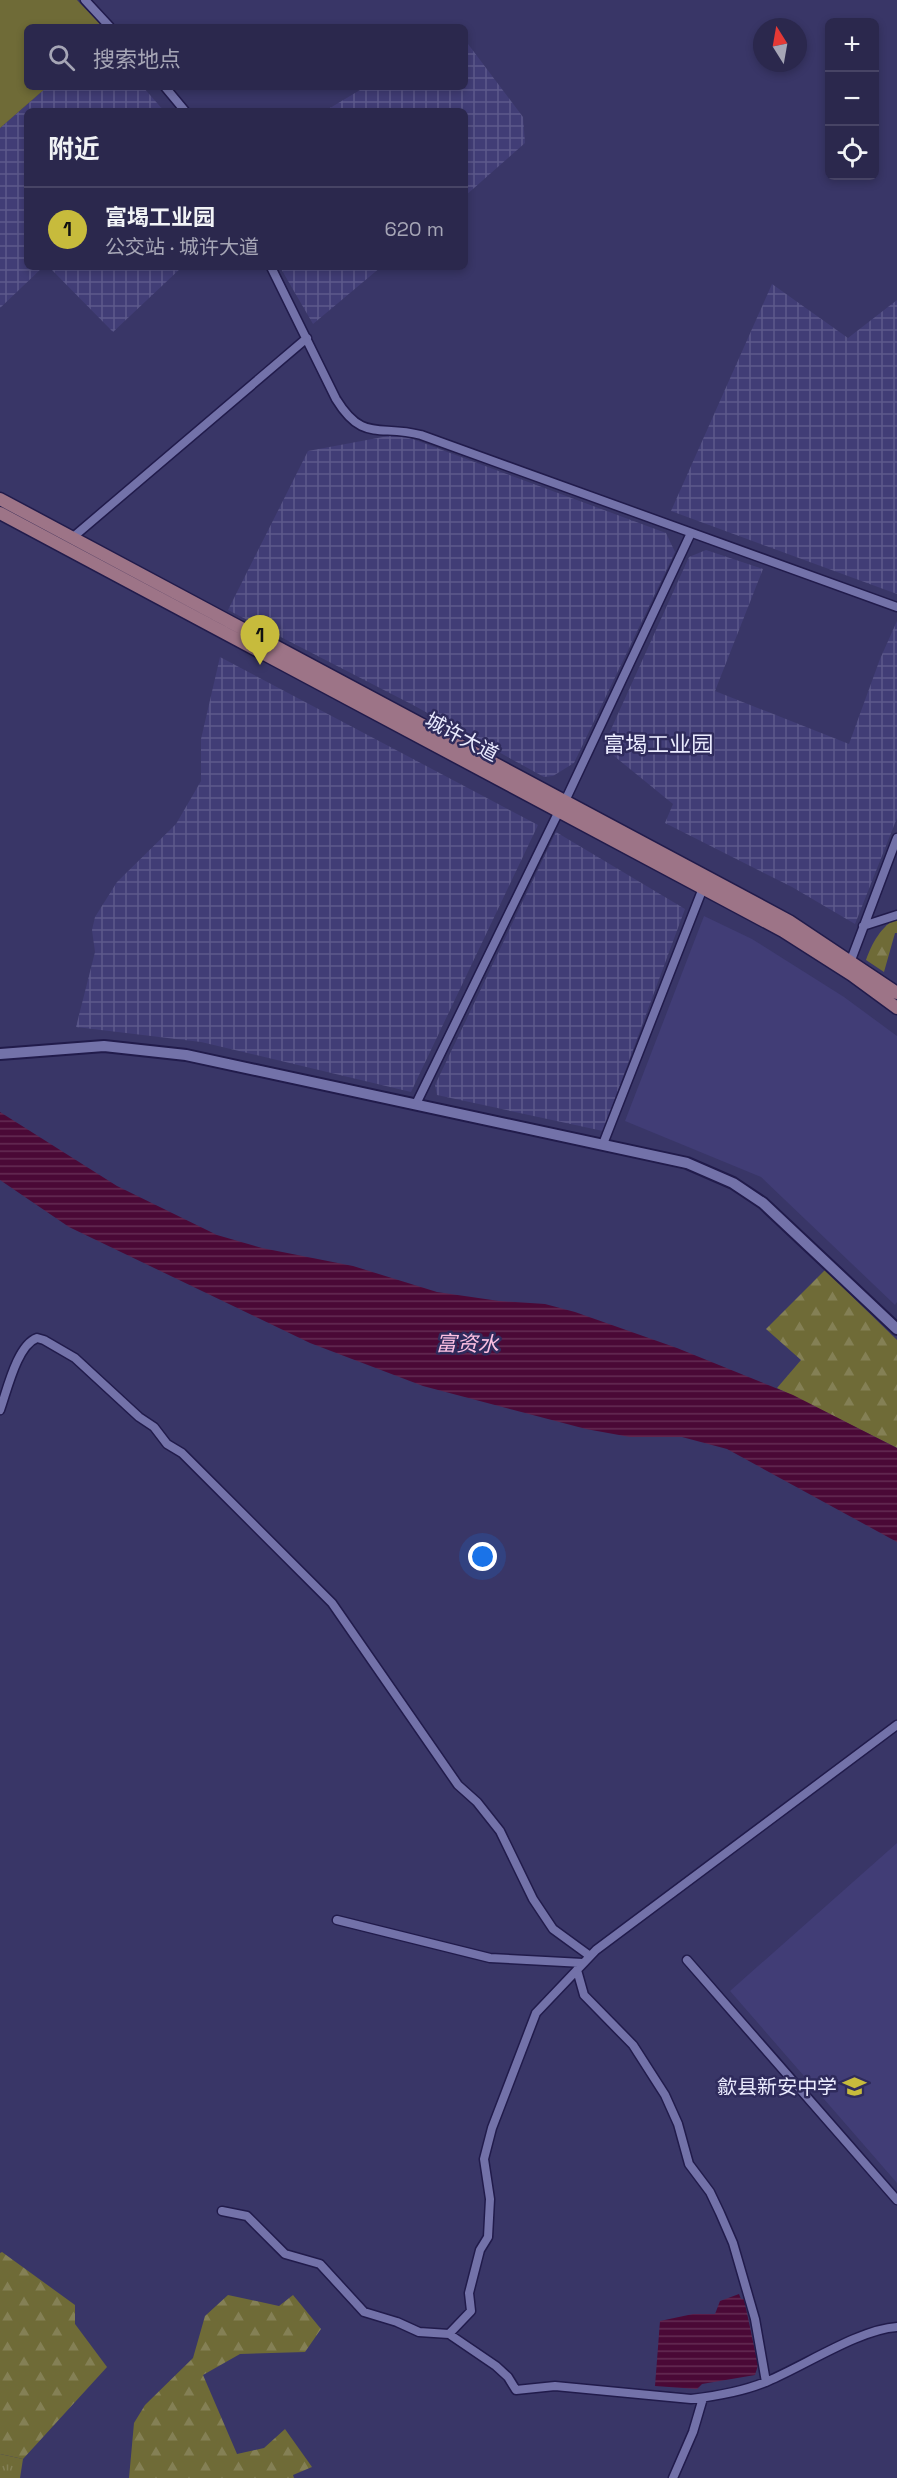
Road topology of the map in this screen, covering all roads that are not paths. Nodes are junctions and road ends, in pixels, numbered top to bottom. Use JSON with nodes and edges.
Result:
{"nodes":[{"id":1,"x":85,"y":0,"type":"edge"},
{"id":2,"x":107,"y":24,"type":"edge"},
{"id":3,"x":168,"y":90,"type":"edge"},
{"id":4,"x":182,"y":108,"type":"edge"},
{"id":5,"x":273,"y":270,"type":"edge"},
{"id":6,"x":307,"y":338,"type":"junction"},
{"id":7,"x":0,"y":500,"type":"edge"},
{"id":8,"x":0,"y":513,"type":"edge"},
{"id":9,"x":691,"y":533,"type":"junction"},
{"id":10,"x":72,"y":538,"type":"junction"},
{"id":11,"x":897,"y":607,"type":"edge"},
{"id":12,"x":562,"y":806,"type":"junction"},
{"id":13,"x":897,"y":838,"type":"edge"},
{"id":14,"x":703,"y":888,"type":"junction"},
{"id":15,"x":897,"y":915,"type":"edge"},
{"id":16,"x":863,"y":926,"type":"junction"},
{"id":17,"x":850,"y":960,"type":"junction"},
{"id":18,"x":897,"y":993,"type":"edge"},
{"id":19,"x":897,"y":1008,"type":"edge"},
{"id":20,"x":0,"y":1054,"type":"edge"},
{"id":21,"x":416,"y":1104,"type":"junction"},
{"id":22,"x":603,"y":1144,"type":"junction"},
{"id":23,"x":897,"y":1329,"type":"edge"},
{"id":24,"x":0,"y":1410,"type":"edge"},
{"id":25,"x":897,"y":1725,"type":"edge"},
{"id":26,"x":337,"y":1920,"type":"dead end"},
{"id":27,"x":687,"y":1960,"type":"dead end"},
{"id":28,"x":583,"y":1963,"type":"junction"},
{"id":29,"x":897,"y":2200,"type":"edge"},
{"id":30,"x":222,"y":2211,"type":"dead end"},
{"id":31,"x":897,"y":2327,"type":"edge"},
{"id":32,"x":449,"y":2334,"type":"junction"},
{"id":33,"x":766,"y":2382,"type":"junction"},
{"id":34,"x":703,"y":2398,"type":"junction"},
{"id":35,"x":673,"y":2478,"type":"edge"}],
"edges":[{"from":1,"to":2,"type":"street"},
{"from":3,"to":4,"type":"street"},
{"from":5,"to":6,"type":"street"},
{"from":6,"to":9,"type":"street"},
{"from":6,"to":10,"type":"street"},
{"from":7,"to":10,"type":"main road","name":"城许大道"},
{"from":8,"to":12,"type":"main road","name":"城许大道"},
{"from":9,"to":11,"type":"street"},
{"from":9,"to":12,"type":"street"},
{"from":10,"to":12,"type":"main road","name":"城许大道"},
{"from":12,"to":14,"type":"main road","name":"城许大道"},
{"from":12,"to":17,"type":"main road","name":"城许大道"},
{"from":12,"to":21,"type":"street"},
{"from":13,"to":16,"type":"street"},
{"from":14,"to":19,"type":"main road","name":"城许大道"},
{"from":14,"to":22,"type":"street"},
{"from":15,"to":16,"type":"street"},
{"from":16,"to":17,"type":"street"},
{"from":17,"to":18,"type":"main road","name":"城许大道"},
{"from":20,"to":21,"type":"street"},
{"from":21,"to":22,"type":"street"},
{"from":22,"to":23,"type":"street"},
{"from":24,"to":28,"type":"street"},
{"from":25,"to":28,"type":"street"},
{"from":26,"to":28,"type":"street"},
{"from":27,"to":29,"type":"street"},
{"from":28,"to":32,"type":"street"},
{"from":28,"to":33,"type":"street"},
{"from":30,"to":32,"type":"street"},
{"from":31,"to":33,"type":"street"},
{"from":32,"to":34,"type":"street"},
{"from":33,"to":34,"type":"street"},
{"from":34,"to":35,"type":"street"}]}
